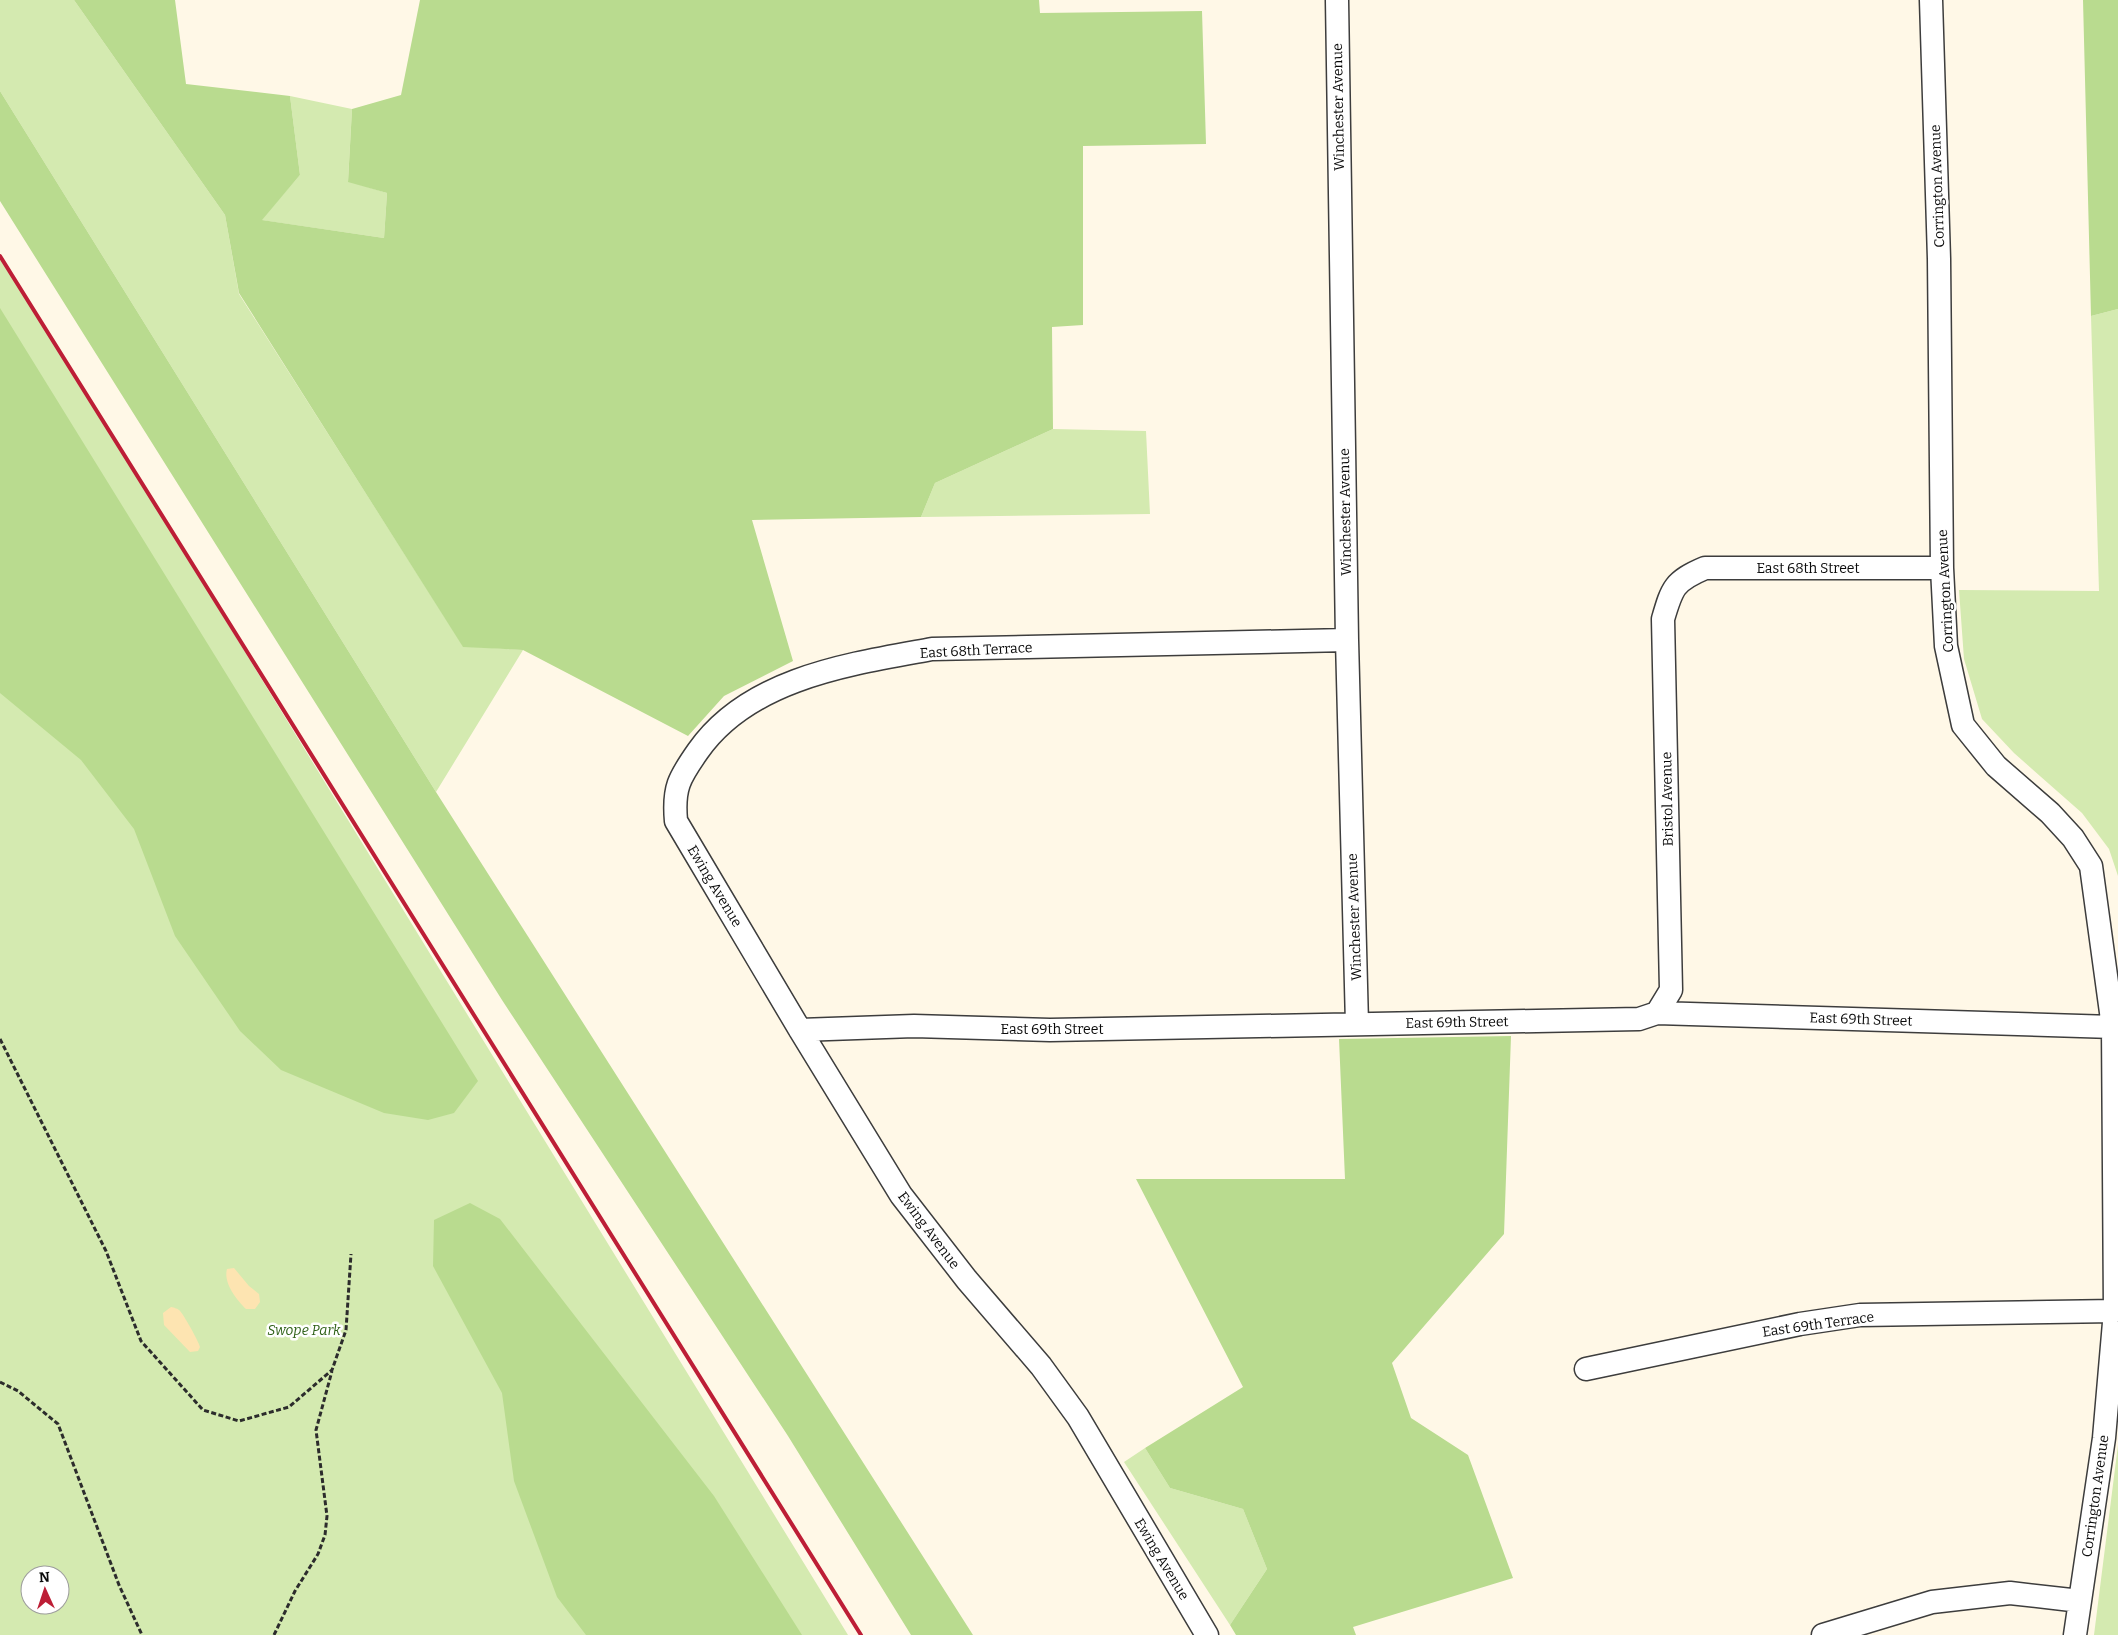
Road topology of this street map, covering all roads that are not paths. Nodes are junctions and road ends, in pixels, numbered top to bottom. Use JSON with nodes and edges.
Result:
{"nodes":[{"id":1,"x":1337,"y":0,"type":"edge"},
{"id":2,"x":1931,"y":0,"type":"edge"},
{"id":3,"x":1942,"y":568,"type":"junction"},
{"id":4,"x":1678,"y":584,"type":"joint"},
{"id":5,"x":1347,"y":640,"type":"junction"},
{"id":6,"x":675,"y":809,"type":"joint"},
{"id":7,"x":1657,"y":1013,"type":"junction"},
{"id":8,"x":1358,"y":1024,"type":"junction"},
{"id":9,"x":2113,"y":1027,"type":"junction"},
{"id":10,"x":800,"y":1030,"type":"junction"},
{"id":11,"x":2115,"y":1311,"type":"junction"},
{"id":12,"x":1586,"y":1369,"type":"dead end"},
{"id":13,"x":2080,"y":1601,"type":"junction"},
{"id":14,"x":1207,"y":1635,"type":"edge"},
{"id":15,"x":1823,"y":1635,"type":"edge"},
{"id":16,"x":2075,"y":1635,"type":"edge"}],
"edges":[{"from":1,"to":5,"type":"street","name":"Winchester Avenue"},
{"from":2,"to":3,"type":"street","name":"Corrington Avenue"},
{"from":3,"to":4,"type":"street","name":"East 68th Street"},
{"from":3,"to":9,"type":"street","name":"Corrington Avenue"},
{"from":4,"to":7,"type":"street","name":"Bristol Avenue"},
{"from":5,"to":6,"type":"street","name":"East 68th Terrace"},
{"from":5,"to":8,"type":"street","name":"Winchester Avenue"},
{"from":6,"to":10,"type":"street","name":"Ewing Avenue"},
{"from":7,"to":8,"type":"street","name":"East 69th Street"},
{"from":7,"to":9,"type":"street","name":"East 69th Street"},
{"from":8,"to":10,"type":"street","name":"East 69th Street"},
{"from":9,"to":11,"type":"street","name":"Corrington Avenue"},
{"from":10,"to":14,"type":"street","name":"Ewing Avenue"},
{"from":11,"to":12,"type":"street","name":"East 69th Terrace"},
{"from":11,"to":13,"type":"street","name":"Corrington Avenue"},
{"from":13,"to":15,"type":"street"},
{"from":13,"to":16,"type":"street","name":"Corrington Avenue"}]}
